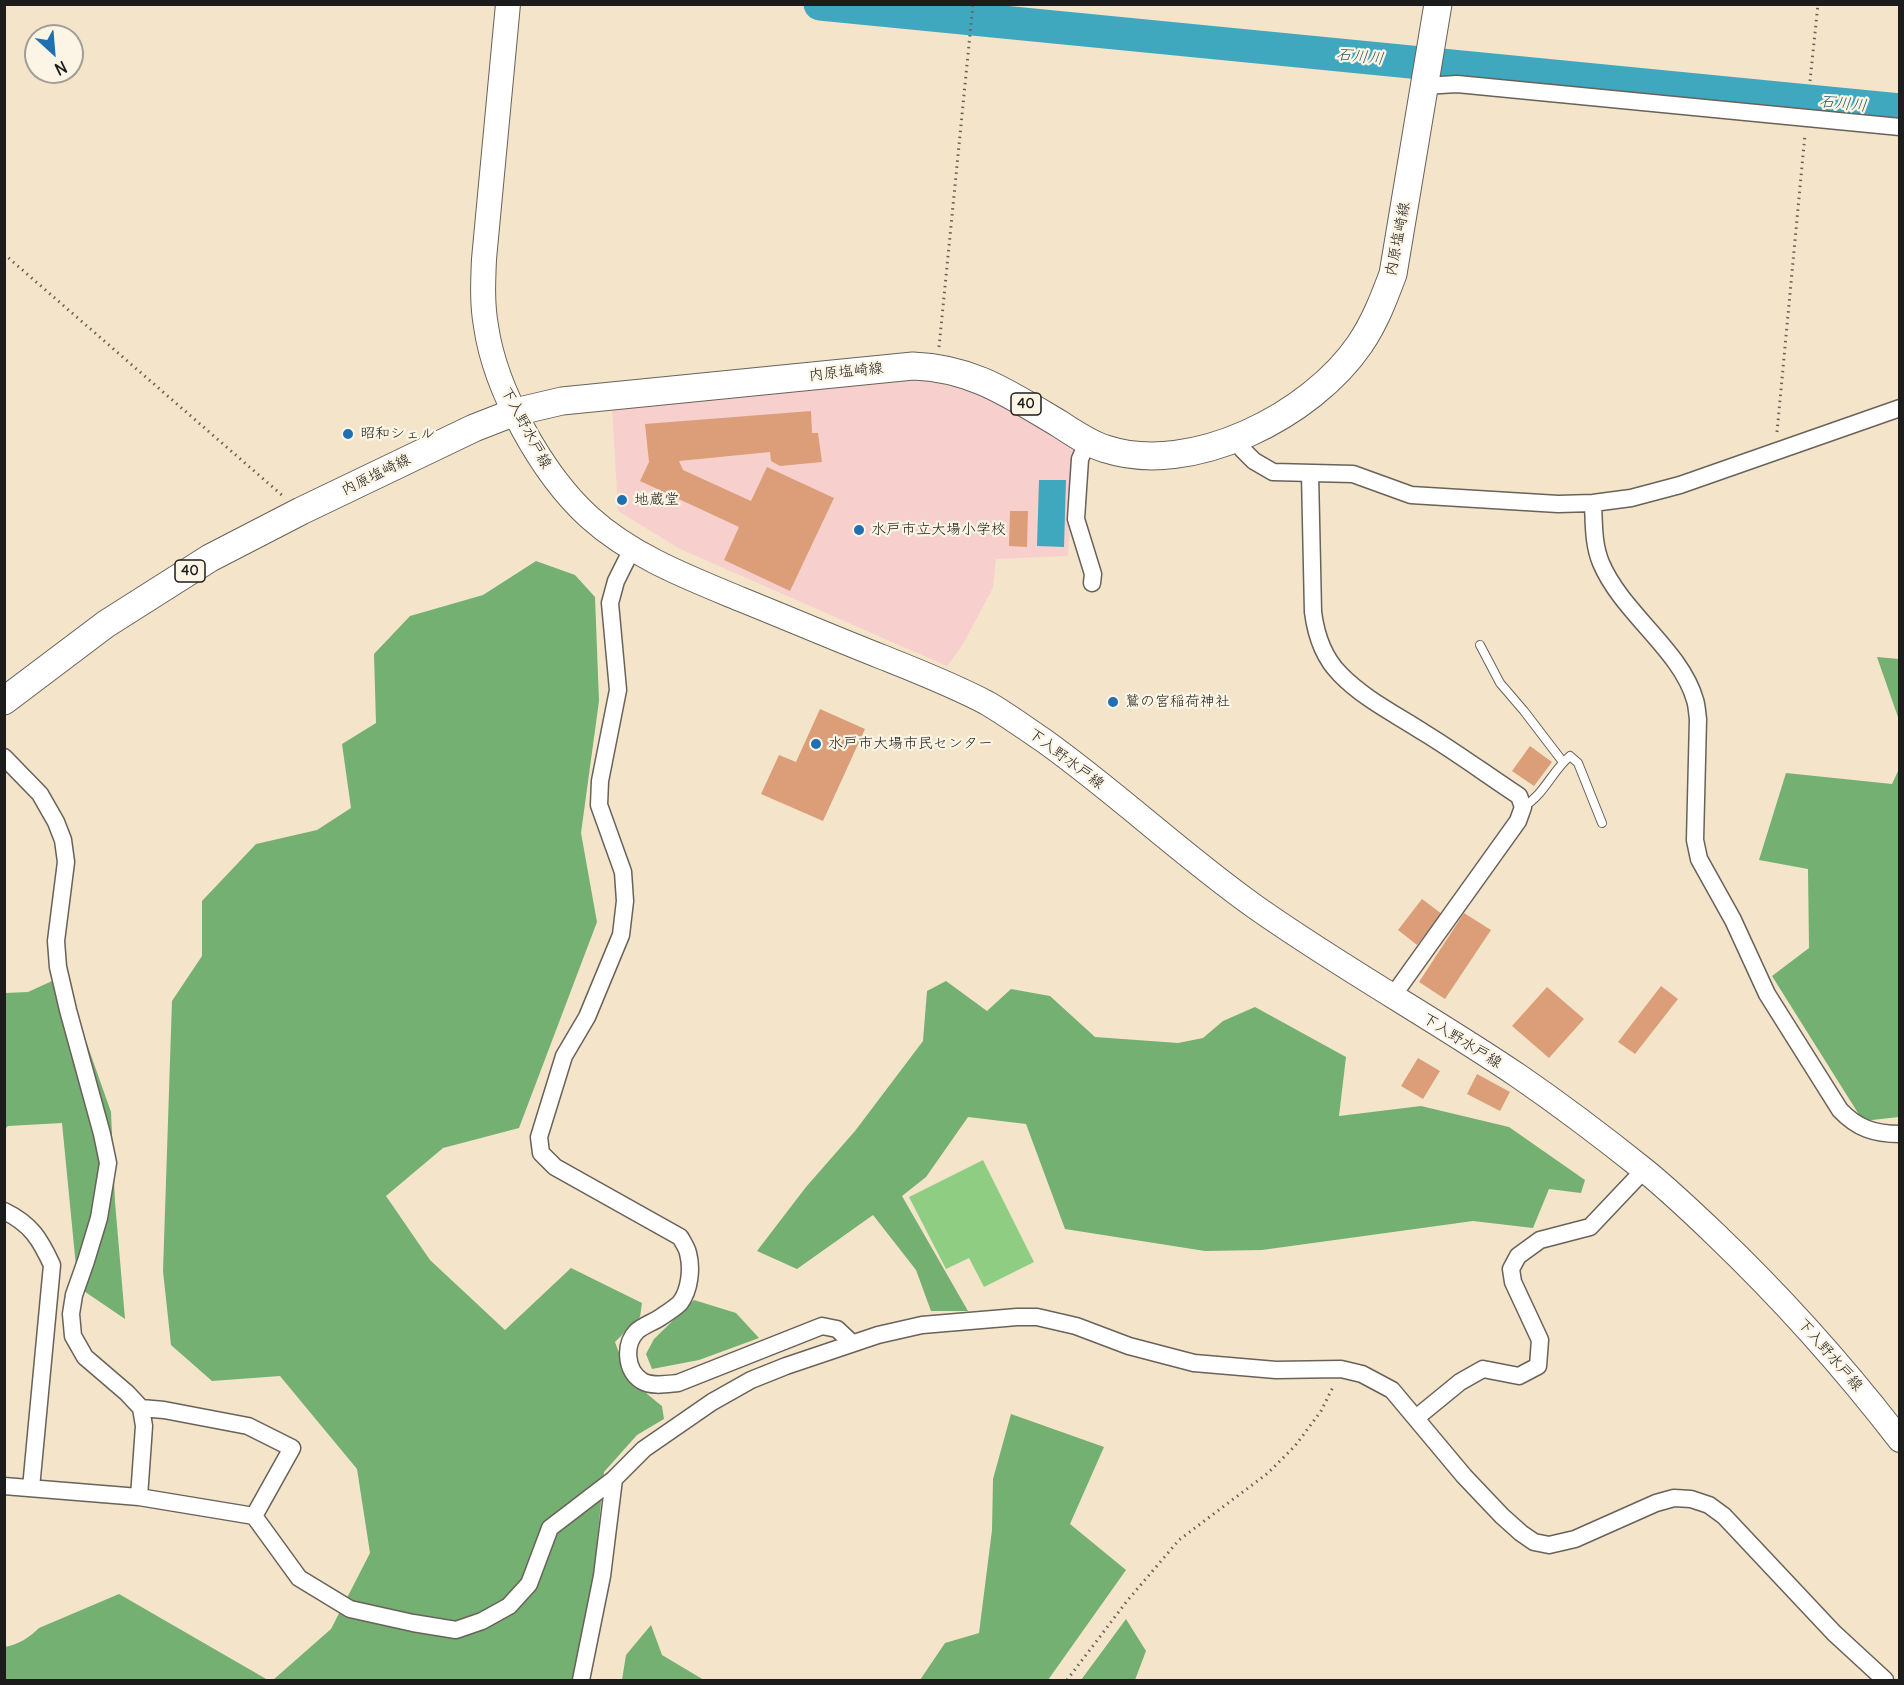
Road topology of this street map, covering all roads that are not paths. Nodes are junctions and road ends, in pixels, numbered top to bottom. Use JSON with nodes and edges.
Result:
{"nodes":[{"id":1,"x":508,"y":4,"type":"edge"},
{"id":2,"x":1438,"y":4,"type":"edge"},
{"id":3,"x":1427,"y":72,"type":"junction"},
{"id":4,"x":1899,"y":127,"type":"edge"},
{"id":5,"x":1899,"y":408,"type":"edge"},
{"id":6,"x":515,"y":412,"type":"junction"},
{"id":7,"x":1235,"y":438,"type":"junction"},
{"id":8,"x":1088,"y":441,"type":"junction"},
{"id":9,"x":1310,"y":474,"type":"junction"},
{"id":10,"x":1593,"y":503,"type":"junction"},
{"id":11,"x":632,"y":549,"type":"junction"},
{"id":12,"x":1092,"y":583,"type":"dead end"},
{"id":13,"x":1480,"y":645,"type":"dead end"},
{"id":14,"x":4,"y":701,"type":"edge"},
{"id":15,"x":4,"y":757,"type":"edge"},
{"id":16,"x":1563,"y":762,"type":"junction"},
{"id":17,"x":1524,"y":807,"type":"junction"},
{"id":18,"x":1602,"y":823,"type":"dead end"},
{"id":19,"x":1392,"y":997,"type":"junction"},
{"id":20,"x":1899,"y":1134,"type":"edge"},
{"id":21,"x":1644,"y":1170,"type":"junction"},
{"id":22,"x":4,"y":1211,"type":"edge"},
{"id":23,"x":852,"y":1342,"type":"junction"},
{"id":24,"x":141,"y":1408,"type":"junction"},
{"id":25,"x":1416,"y":1418,"type":"junction"},
{"id":26,"x":1899,"y":1440,"type":"edge"},
{"id":27,"x":614,"y":1479,"type":"junction"},
{"id":28,"x":4,"y":1486,"type":"edge"},
{"id":29,"x":31,"y":1488,"type":"junction"},
{"id":30,"x":139,"y":1497,"type":"junction"},
{"id":31,"x":254,"y":1516,"type":"junction"},
{"id":32,"x":581,"y":1680,"type":"edge"},
{"id":33,"x":1885,"y":1680,"type":"edge"}],
"edges":[{"from":1,"to":6,"type":"main road","name":"下入野水戸線"},
{"from":2,"to":3,"type":"main road","name":"内原塩崎線","number":"40"},
{"from":3,"to":4,"type":"street"},
{"from":3,"to":7,"type":"main road","name":"内原塩崎線","number":"40"},
{"from":5,"to":10,"type":"street"},
{"from":6,"to":8,"type":"main road","name":"内原塩崎線","number":"40"},
{"from":6,"to":11,"type":"main road","name":"下入野水戸線"},
{"from":6,"to":14,"type":"main road","name":"内原塩崎線","number":"40"},
{"from":7,"to":8,"type":"main road","name":"内原塩崎線","number":"40"},
{"from":7,"to":9,"type":"street"},
{"from":8,"to":12,"type":"street"},
{"from":9,"to":10,"type":"street"},
{"from":9,"to":17,"type":"street"},
{"from":10,"to":20,"type":"street"},
{"from":11,"to":19,"type":"main road","name":"下入野水戸線"},
{"from":11,"to":23,"type":"street"},
{"from":13,"to":16,"type":"lane"},
{"from":15,"to":24,"type":"street"},
{"from":16,"to":17,"type":"lane"},
{"from":16,"to":18,"type":"lane"},
{"from":17,"to":19,"type":"street"},
{"from":19,"to":21,"type":"main road","name":"下入野水戸線"},
{"from":21,"to":25,"type":"street"},
{"from":21,"to":26,"type":"main road","name":"下入野水戸線"},
{"from":22,"to":29,"type":"street"},
{"from":23,"to":25,"type":"street"},
{"from":23,"to":27,"type":"street"},
{"from":24,"to":30,"type":"street"},
{"from":24,"to":31,"type":"street"},
{"from":25,"to":33,"type":"street"},
{"from":27,"to":31,"type":"street"},
{"from":27,"to":32,"type":"street"},
{"from":28,"to":29,"type":"street"},
{"from":29,"to":30,"type":"street"},
{"from":30,"to":31,"type":"street"}]}
